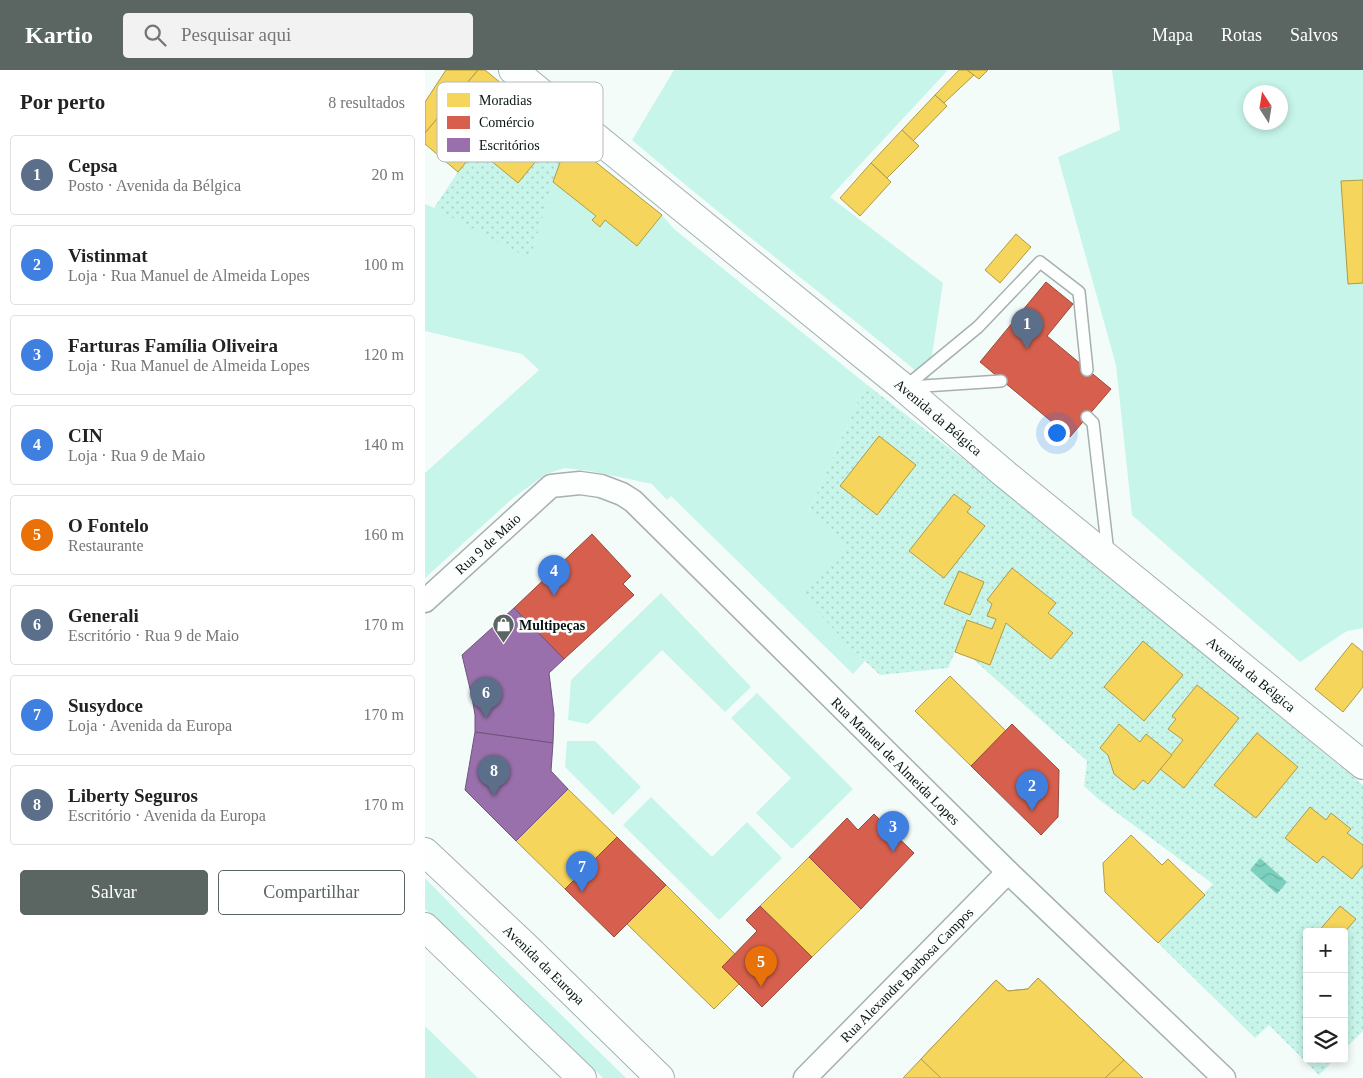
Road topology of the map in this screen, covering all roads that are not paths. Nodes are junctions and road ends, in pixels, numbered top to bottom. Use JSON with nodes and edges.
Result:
{"nodes":[{"id":1,"x":513,"y":70,"type":"edge"},
{"id":2,"x":528,"y":82,"type":"edge"},
{"id":3,"x":603,"y":143,"type":"edge"},
{"id":4,"x":1087,"y":370,"type":"dead end"},
{"id":5,"x":1001,"y":381,"type":"dead end"},
{"id":6,"x":904,"y":388,"type":"junction"},
{"id":7,"x":1091,"y":417,"type":"dead end"},
{"id":8,"x":551,"y":486,"type":"joint"},
{"id":9,"x":1108,"y":558,"type":"junction"},
{"id":10,"x":425,"y":601,"type":"edge"},
{"id":11,"x":1363,"y":765,"type":"edge"},
{"id":12,"x":425,"y":852,"type":"edge"},
{"id":13,"x":1008,"y":872,"type":"junction"},
{"id":14,"x":425,"y":927,"type":"edge"},
{"id":15,"x":582,"y":1078,"type":"edge"},
{"id":16,"x":660,"y":1078,"type":"edge"},
{"id":17,"x":805,"y":1078,"type":"edge"},
{"id":18,"x":1224,"y":1078,"type":"edge"}],
"edges":[{"from":1,"to":2,"type":"main road","name":"Avenida da Bélgica"},
{"from":3,"to":6,"type":"main road","name":"Avenida da Bélgica"},
{"from":4,"to":6,"type":"lane"},
{"from":5,"to":6,"type":"lane"},
{"from":6,"to":9,"type":"main road","name":"Avenida da Bélgica"},
{"from":7,"to":9,"type":"lane"},
{"from":8,"to":10,"type":"street","name":"Rua 9 de Maio"},
{"from":8,"to":13,"type":"street","name":"Rua Manuel de Almeida Lopes"},
{"from":9,"to":11,"type":"main road","name":"Avenida da Bélgica"},
{"from":12,"to":16,"type":"main road","name":"Avenida da Europa"},
{"from":13,"to":17,"type":"street","name":"Rua Alexandre Barbosa Campos"},
{"from":13,"to":18,"type":"street","name":"Rua Manuel de Almeida Lopes"},
{"from":14,"to":15,"type":"main road"}]}
